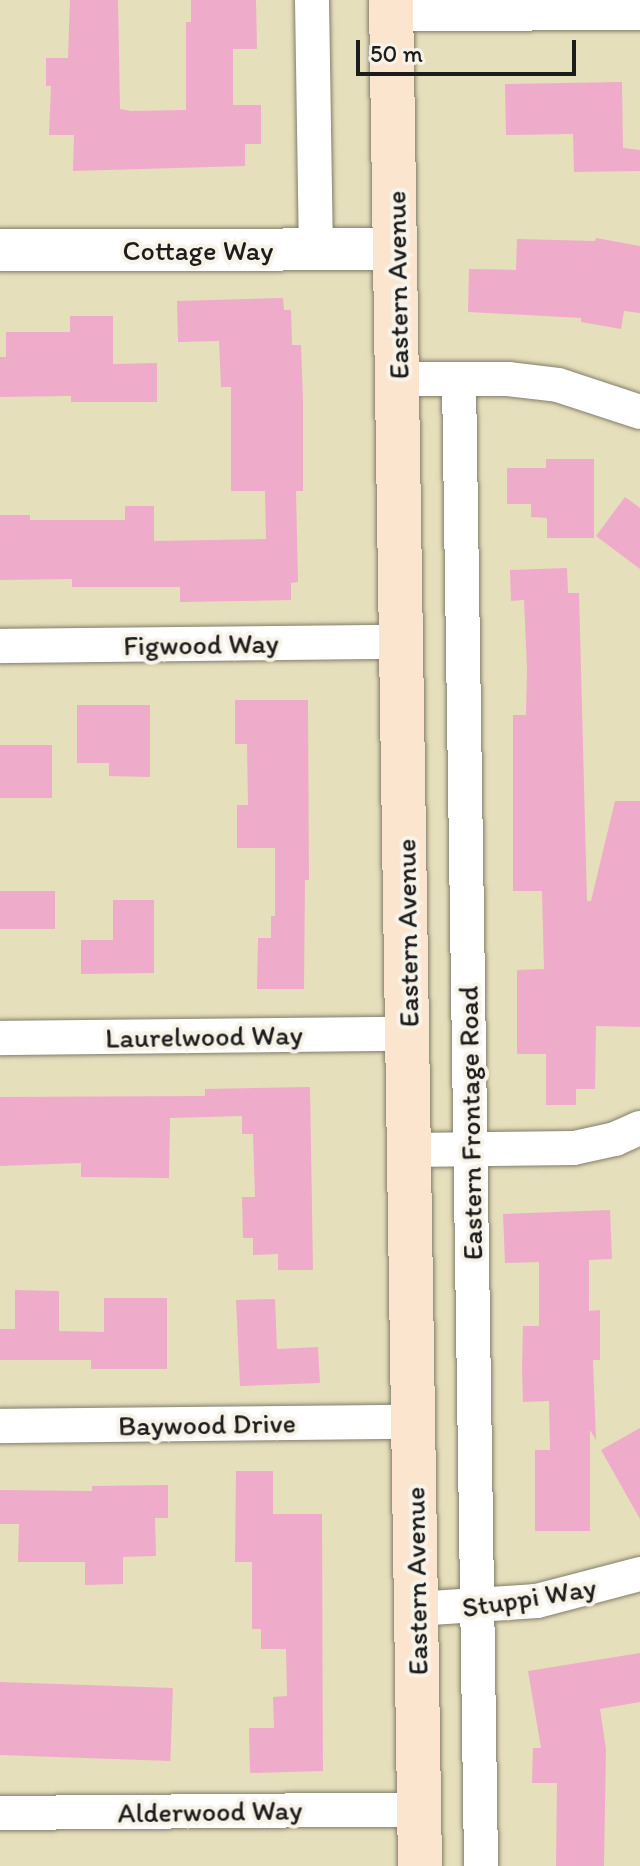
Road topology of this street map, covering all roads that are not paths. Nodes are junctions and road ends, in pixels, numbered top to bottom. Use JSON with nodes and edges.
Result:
{"nodes":[{"id":1,"x":312,"y":0,"type":"edge"},
{"id":2,"x":391,"y":7,"type":"edge"},
{"id":3,"x":448,"y":7,"type":"edge"},
{"id":4,"x":640,"y":13,"type":"edge"},
{"id":5,"x":316,"y":249,"type":"junction"},
{"id":6,"x":396,"y":249,"type":"junction"},
{"id":7,"x":0,"y":250,"type":"edge"},
{"id":8,"x":399,"y":379,"type":"junction"},
{"id":9,"x":459,"y":379,"type":"junction"},
{"id":10,"x":640,"y":412,"type":"edge"},
{"id":11,"x":402,"y":642,"type":"junction"},
{"id":12,"x":0,"y":646,"type":"edge"},
{"id":13,"x":408,"y":1034,"type":"junction"},
{"id":14,"x":0,"y":1038,"type":"edge"},
{"id":15,"x":640,"y":1128,"type":"edge"},
{"id":16,"x":472,"y":1149,"type":"junction"},
{"id":17,"x":410,"y":1150,"type":"junction"},
{"id":18,"x":414,"y":1422,"type":"junction"},
{"id":19,"x":0,"y":1426,"type":"edge"},
{"id":20,"x":640,"y":1574,"type":"edge"},
{"id":21,"x":478,"y":1607,"type":"junction"},
{"id":22,"x":416,"y":1609,"type":"junction"},
{"id":23,"x":419,"y":1809,"type":"junction"},
{"id":24,"x":0,"y":1813,"type":"edge"},
{"id":25,"x":420,"y":1866,"type":"edge"},
{"id":26,"x":481,"y":1866,"type":"edge"}],
"edges":[{"from":1,"to":5,"type":"street"},
{"from":2,"to":3,"type":"street"},
{"from":2,"to":6,"type":"main road","name":"Eastern Avenue"},
{"from":3,"to":4,"type":"street"},
{"from":5,"to":6,"type":"street","name":"Cottage Way"},
{"from":5,"to":7,"type":"street","name":"Cottage Way"},
{"from":6,"to":8,"type":"main road","name":"Eastern Avenue"},
{"from":8,"to":9,"type":"street"},
{"from":8,"to":11,"type":"main road","name":"Eastern Avenue"},
{"from":9,"to":10,"type":"street"},
{"from":9,"to":16,"type":"street","name":"Eastern Frontage Road"},
{"from":11,"to":12,"type":"street","name":"Figwood Way"},
{"from":11,"to":13,"type":"main road","name":"Eastern Avenue"},
{"from":13,"to":14,"type":"street","name":"Laurelwood Way"},
{"from":13,"to":17,"type":"main road","name":"Eastern Avenue"},
{"from":15,"to":16,"type":"street"},
{"from":16,"to":17,"type":"street"},
{"from":16,"to":21,"type":"street","name":"Eastern Frontage Road"},
{"from":17,"to":18,"type":"main road","name":"Eastern Avenue"},
{"from":18,"to":19,"type":"street","name":"Baywood Drive"},
{"from":18,"to":22,"type":"main road","name":"Eastern Avenue"},
{"from":20,"to":21,"type":"street","name":"Stuppi Way"},
{"from":21,"to":22,"type":"street","name":"Stuppi Way"},
{"from":21,"to":26,"type":"street","name":"Eastern Frontage Road"},
{"from":22,"to":23,"type":"main road","name":"Eastern Avenue"},
{"from":23,"to":24,"type":"street","name":"Alderwood Way"},
{"from":23,"to":25,"type":"main road","name":"Eastern Avenue"}]}
